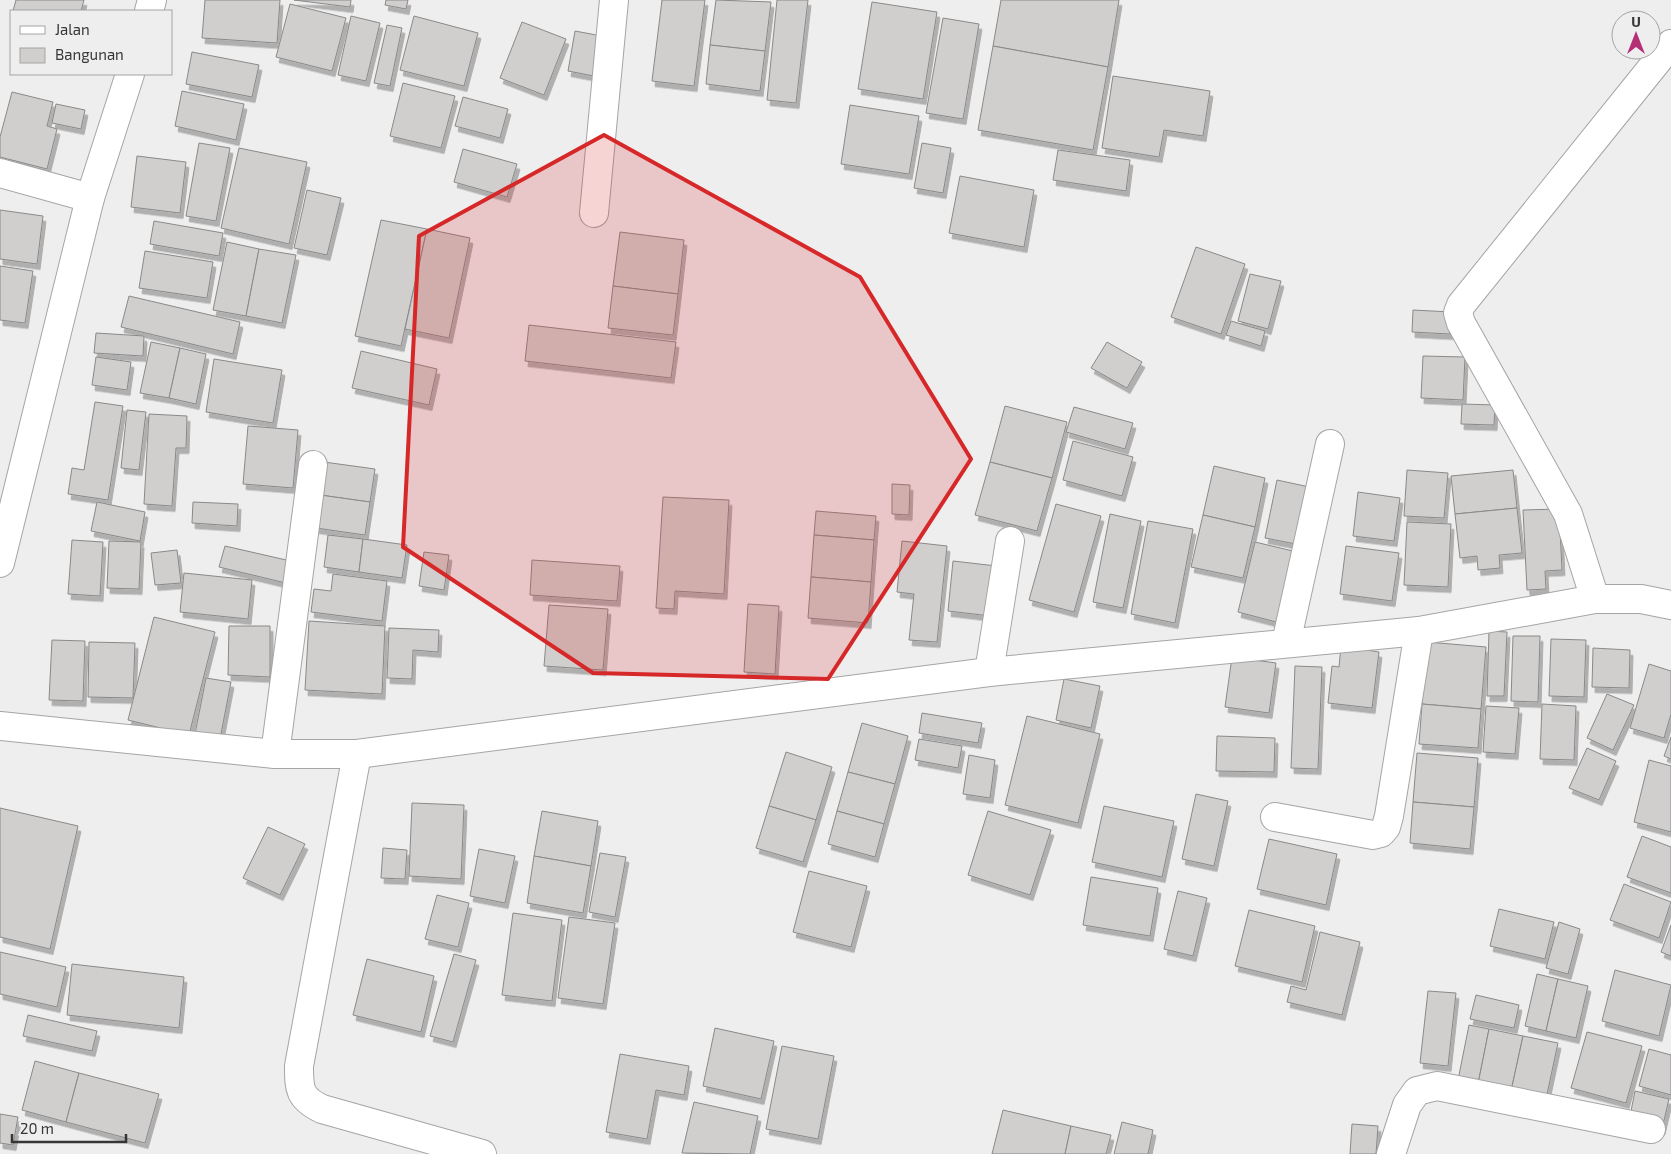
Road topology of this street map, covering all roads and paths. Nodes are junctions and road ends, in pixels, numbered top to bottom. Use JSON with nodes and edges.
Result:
{"nodes":[{"id":1,"x":614,"y":0,"type":"edge"},
{"id":2,"x":1671,"y":44,"type":"edge"},
{"id":3,"x":130,"y":75,"type":"edge"},
{"id":4,"x":0,"y":173,"type":"edge"},
{"id":5,"x":90,"y":198,"type":"junction"},
{"id":6,"x":594,"y":213,"type":"dead end"},
{"id":7,"x":1330,"y":444,"type":"dead end"},
{"id":8,"x":313,"y":465,"type":"dead end"},
{"id":9,"x":1010,"y":541,"type":"dead end"},
{"id":10,"x":0,"y":563,"type":"edge"},
{"id":11,"x":1595,"y":599,"type":"junction"},
{"id":12,"x":1671,"y":605,"type":"edge"},
{"id":13,"x":1419,"y":631,"type":"junction"},
{"id":14,"x":1286,"y":643,"type":"junction"},
{"id":15,"x":989,"y":672,"type":"junction"},
{"id":16,"x":0,"y":726,"type":"edge"},
{"id":17,"x":275,"y":754,"type":"junction"},
{"id":18,"x":357,"y":754,"type":"junction"},
{"id":19,"x":1276,"y":817,"type":"dead end"},
{"id":20,"x":1650,"y":1129,"type":"dead end"},
{"id":21,"x":482,"y":1154,"type":"edge"},
{"id":22,"x":1391,"y":1154,"type":"edge"}],
"edges":[{"from":1,"to":6,"type":"street"},
{"from":2,"to":11,"type":"street"},
{"from":3,"to":5,"type":"street"},
{"from":4,"to":5,"type":"street"},
{"from":5,"to":10,"type":"street"},
{"from":7,"to":14,"type":"street"},
{"from":8,"to":17,"type":"street"},
{"from":9,"to":15,"type":"street"},
{"from":11,"to":12,"type":"street"},
{"from":11,"to":13,"type":"street"},
{"from":13,"to":14,"type":"street"},
{"from":13,"to":19,"type":"street"},
{"from":14,"to":15,"type":"street"},
{"from":15,"to":18,"type":"street"},
{"from":16,"to":17,"type":"street"},
{"from":17,"to":18,"type":"street"},
{"from":18,"to":21,"type":"street"},
{"from":20,"to":22,"type":"street"}]}
